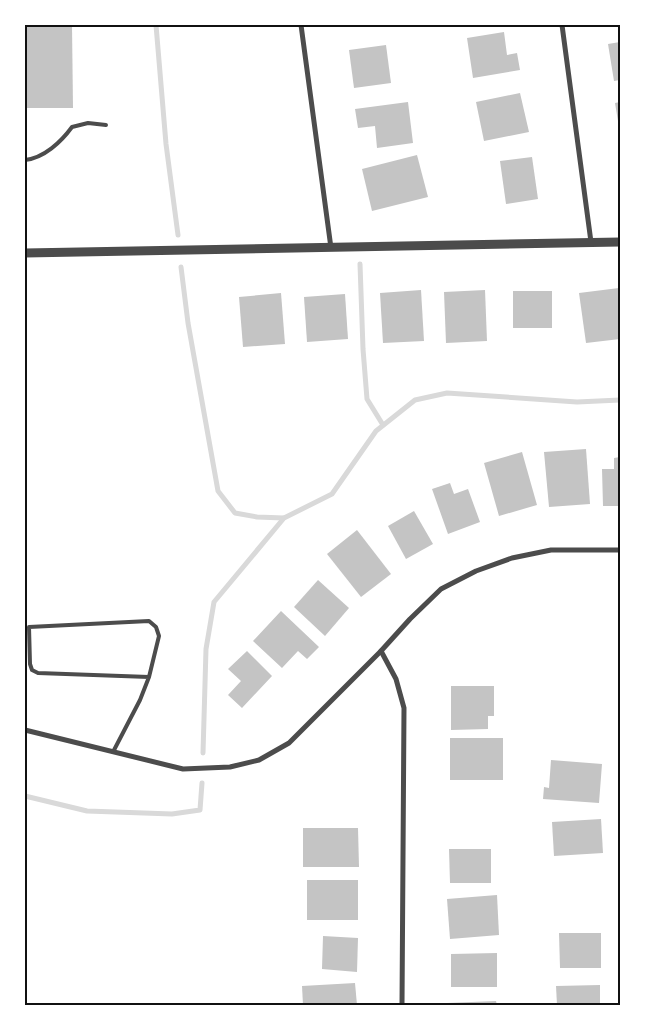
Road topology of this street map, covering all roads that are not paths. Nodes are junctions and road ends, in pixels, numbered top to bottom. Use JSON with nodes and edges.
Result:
{"nodes":[{"id":1,"x":301,"y":25,"type":"edge"},
{"id":2,"x":562,"y":25,"type":"edge"},
{"id":3,"x":106,"y":125,"type":"dead end"},
{"id":4,"x":25,"y":160,"type":"edge"},
{"id":5,"x":592,"y":242,"type":"junction"},
{"id":6,"x":620,"y":242,"type":"edge"},
{"id":7,"x":331,"y":248,"type":"junction"},
{"id":8,"x":25,"y":253,"type":"edge"},
{"id":9,"x":620,"y":550,"type":"edge"},
{"id":10,"x":27,"y":637,"type":"edge"},
{"id":11,"x":381,"y":652,"type":"junction"},
{"id":12,"x":149,"y":677,"type":"junction"},
{"id":13,"x":25,"y":730,"type":"edge"},
{"id":14,"x":113,"y":752,"type":"junction"},
{"id":15,"x":402,"y":1005,"type":"edge"}],
"edges":[{"from":1,"to":7,"type":"street"},
{"from":2,"to":5,"type":"street"},
{"from":3,"to":4,"type":"lane"},
{"from":5,"to":6,"type":"street"},
{"from":5,"to":7,"type":"street"},
{"from":7,"to":8,"type":"street"},
{"from":9,"to":11,"type":"street"},
{"from":10,"to":12,"type":"lane"},
{"from":10,"to":12,"type":"lane"},
{"from":11,"to":14,"type":"street"},
{"from":11,"to":15,"type":"street"},
{"from":12,"to":14,"type":"lane"},
{"from":13,"to":14,"type":"street"}]}
